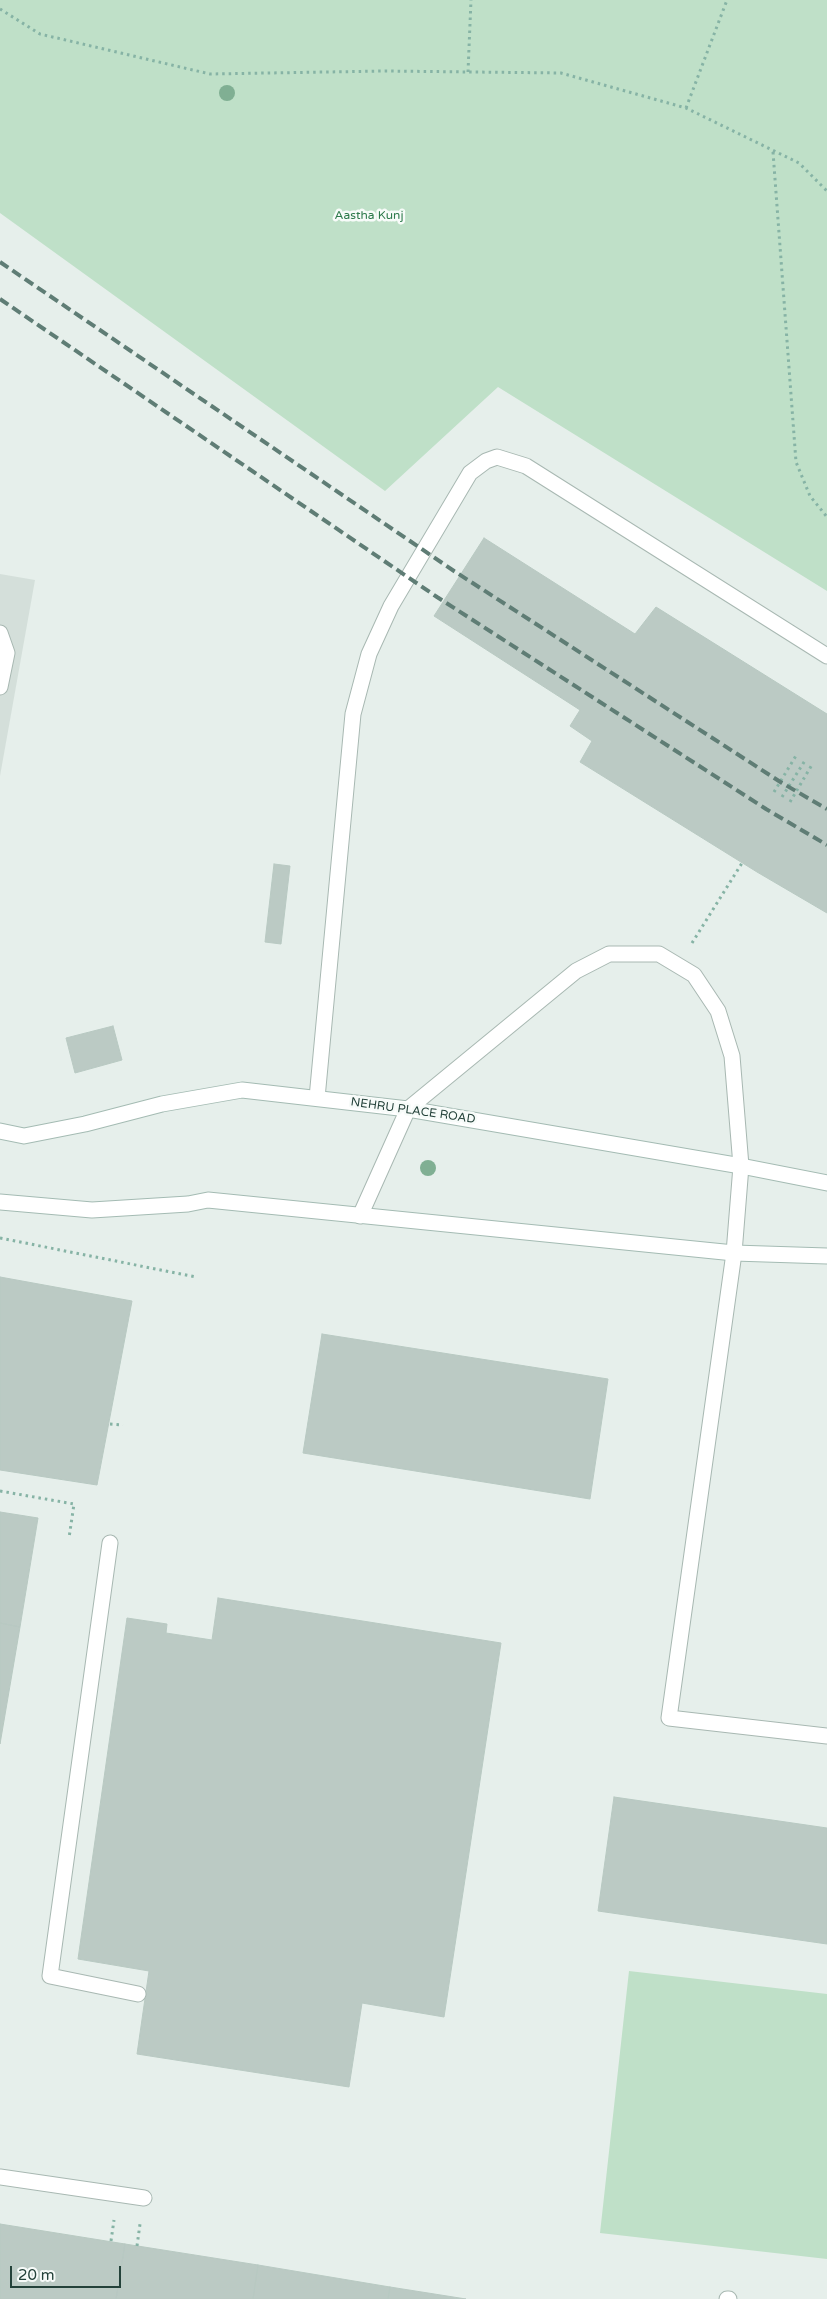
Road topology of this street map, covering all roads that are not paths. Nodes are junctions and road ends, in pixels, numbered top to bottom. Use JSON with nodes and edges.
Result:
{"nodes":[{"id":1,"x":0,"y":633,"type":"edge"},
{"id":2,"x":827,"y":656,"type":"edge"},
{"id":3,"x":0,"y":687,"type":"edge"},
{"id":4,"x":316,"y":1098,"type":"junction"},
{"id":5,"x":408,"y":1109,"type":"junction"},
{"id":6,"x":0,"y":1131,"type":"edge"},
{"id":7,"x":741,"y":1166,"type":"junction"},
{"id":8,"x":827,"y":1183,"type":"edge"},
{"id":9,"x":0,"y":1202,"type":"edge"},
{"id":10,"x":360,"y":1216,"type":"junction"},
{"id":11,"x":734,"y":1253,"type":"junction"},
{"id":12,"x":827,"y":1256,"type":"edge"},
{"id":13,"x":110,"y":1543,"type":"dead end"},
{"id":14,"x":827,"y":1736,"type":"edge"},
{"id":15,"x":138,"y":1994,"type":"dead end"},
{"id":16,"x":0,"y":2177,"type":"edge"},
{"id":17,"x":144,"y":2198,"type":"dead end"}],
"edges":[{"from":1,"to":3,"type":"street"},
{"from":2,"to":4,"type":"street"},
{"from":4,"to":5,"type":"street","name":"NEHRU PLACE ROAD"},
{"from":4,"to":6,"type":"street","name":"NEHRU PLACE ROAD"},
{"from":5,"to":7,"type":"street","name":"NEHRU PLACE ROAD"},
{"from":5,"to":7,"type":"street"},
{"from":5,"to":10,"type":"street"},
{"from":7,"to":8,"type":"street","name":"NEHRU PLACE ROAD"},
{"from":7,"to":11,"type":"street"},
{"from":9,"to":10,"type":"street"},
{"from":10,"to":11,"type":"street"},
{"from":11,"to":12,"type":"street"},
{"from":11,"to":14,"type":"street"},
{"from":13,"to":15,"type":"street"},
{"from":16,"to":17,"type":"street"}]}
